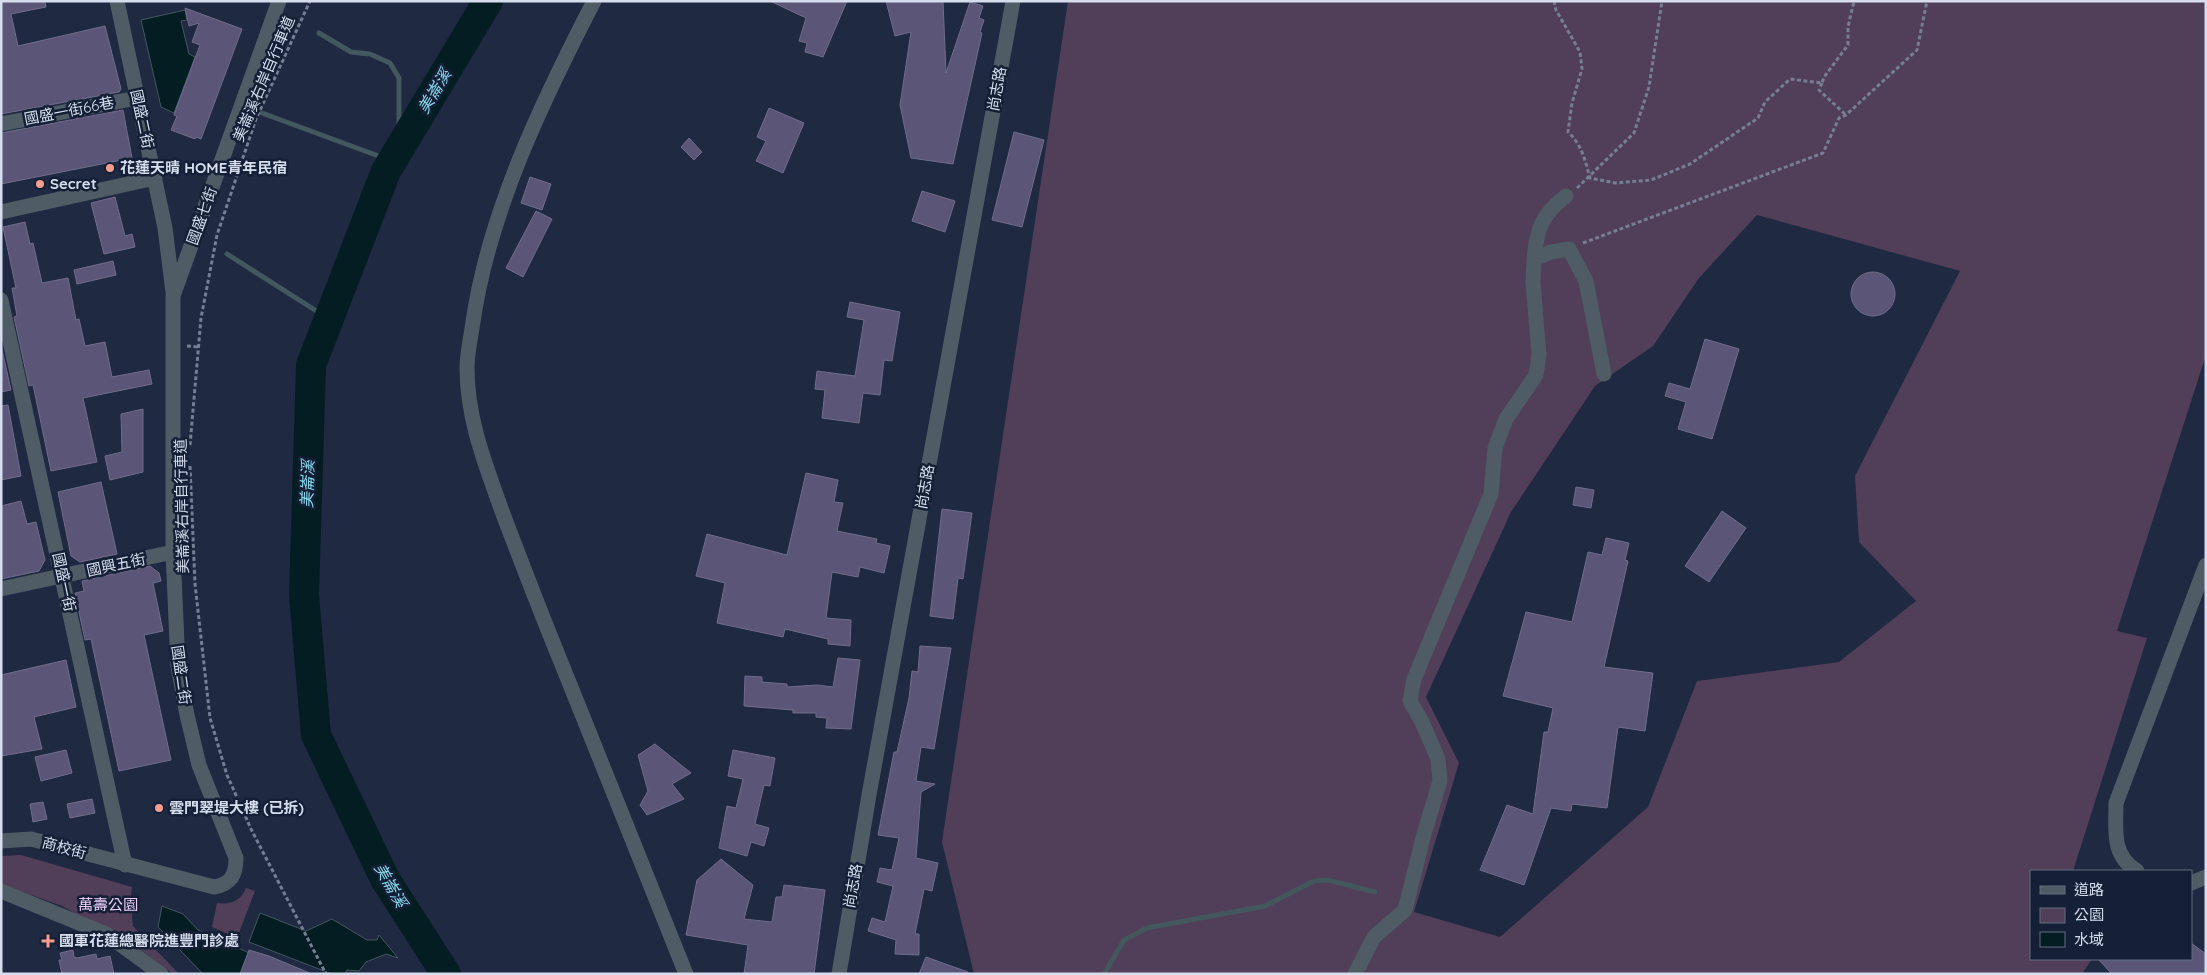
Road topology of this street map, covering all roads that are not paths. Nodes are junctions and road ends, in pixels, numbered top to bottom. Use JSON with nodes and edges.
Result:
{"nodes":[{"id":1,"x":117,"y":1,"type":"edge"},
{"id":2,"x":279,"y":1,"type":"edge"},
{"id":3,"x":594,"y":1,"type":"edge"},
{"id":4,"x":1013,"y":1,"type":"edge"},
{"id":5,"x":137,"y":98,"type":"junction"},
{"id":6,"x":1,"y":124,"type":"edge"},
{"id":7,"x":155,"y":178,"type":"junction"},
{"id":8,"x":1566,"y":196,"type":"road end"},
{"id":9,"x":1,"y":212,"type":"edge"},
{"id":10,"x":1534,"y":259,"type":"junction"},
{"id":11,"x":173,"y":296,"type":"junction"},
{"id":12,"x":1,"y":300,"type":"edge"},
{"id":13,"x":172,"y":349,"type":"joint"},
{"id":14,"x":1604,"y":374,"type":"dead end"},
{"id":15,"x":173,"y":552,"type":"junction"},
{"id":16,"x":2206,"y":565,"type":"edge"},
{"id":17,"x":62,"y":576,"type":"junction"},
{"id":18,"x":1,"y":589,"type":"edge"},
{"id":19,"x":1,"y":841,"type":"edge"},
{"id":20,"x":125,"y":865,"type":"junction"},
{"id":21,"x":2136,"y":870,"type":"edge"},
{"id":22,"x":2206,"y":877,"type":"edge"},
{"id":23,"x":2192,"y":883,"type":"edge"},
{"id":24,"x":1,"y":891,"type":"edge"},
{"id":25,"x":161,"y":974,"type":"edge"},
{"id":26,"x":686,"y":974,"type":"edge"},
{"id":27,"x":839,"y":974,"type":"edge"},
{"id":28,"x":1355,"y":974,"type":"edge"}],
"edges":[{"from":1,"to":5,"type":"street","name":"國盛二街"},
{"from":2,"to":11,"type":"street","name":"國盛七街"},
{"from":3,"to":26,"type":"street"},
{"from":4,"to":27,"type":"street","name":"尚志路"},
{"from":5,"to":6,"type":"street","name":"國盛一街66巷"},
{"from":5,"to":7,"type":"street","name":"國盛二街"},
{"from":7,"to":9,"type":"street"},
{"from":7,"to":11,"type":"street","name":"國盛二街"},
{"from":8,"to":10,"type":"street"},
{"from":10,"to":14,"type":"street"},
{"from":10,"to":28,"type":"street"},
{"from":11,"to":13,"type":"street","name":"國盛七街"},
{"from":12,"to":17,"type":"street","name":"國盛一街"},
{"from":13,"to":15,"type":"street","name":"國盛二街"},
{"from":15,"to":17,"type":"street","name":"國興五街"},
{"from":15,"to":20,"type":"street","name":"國盛二街"},
{"from":16,"to":21,"type":"street"},
{"from":17,"to":18,"type":"street","name":"國興五街"},
{"from":17,"to":20,"type":"street","name":"國盛一街"},
{"from":19,"to":20,"type":"street","name":"商校街"},
{"from":22,"to":23,"type":"street"},
{"from":24,"to":25,"type":"street"}]}
